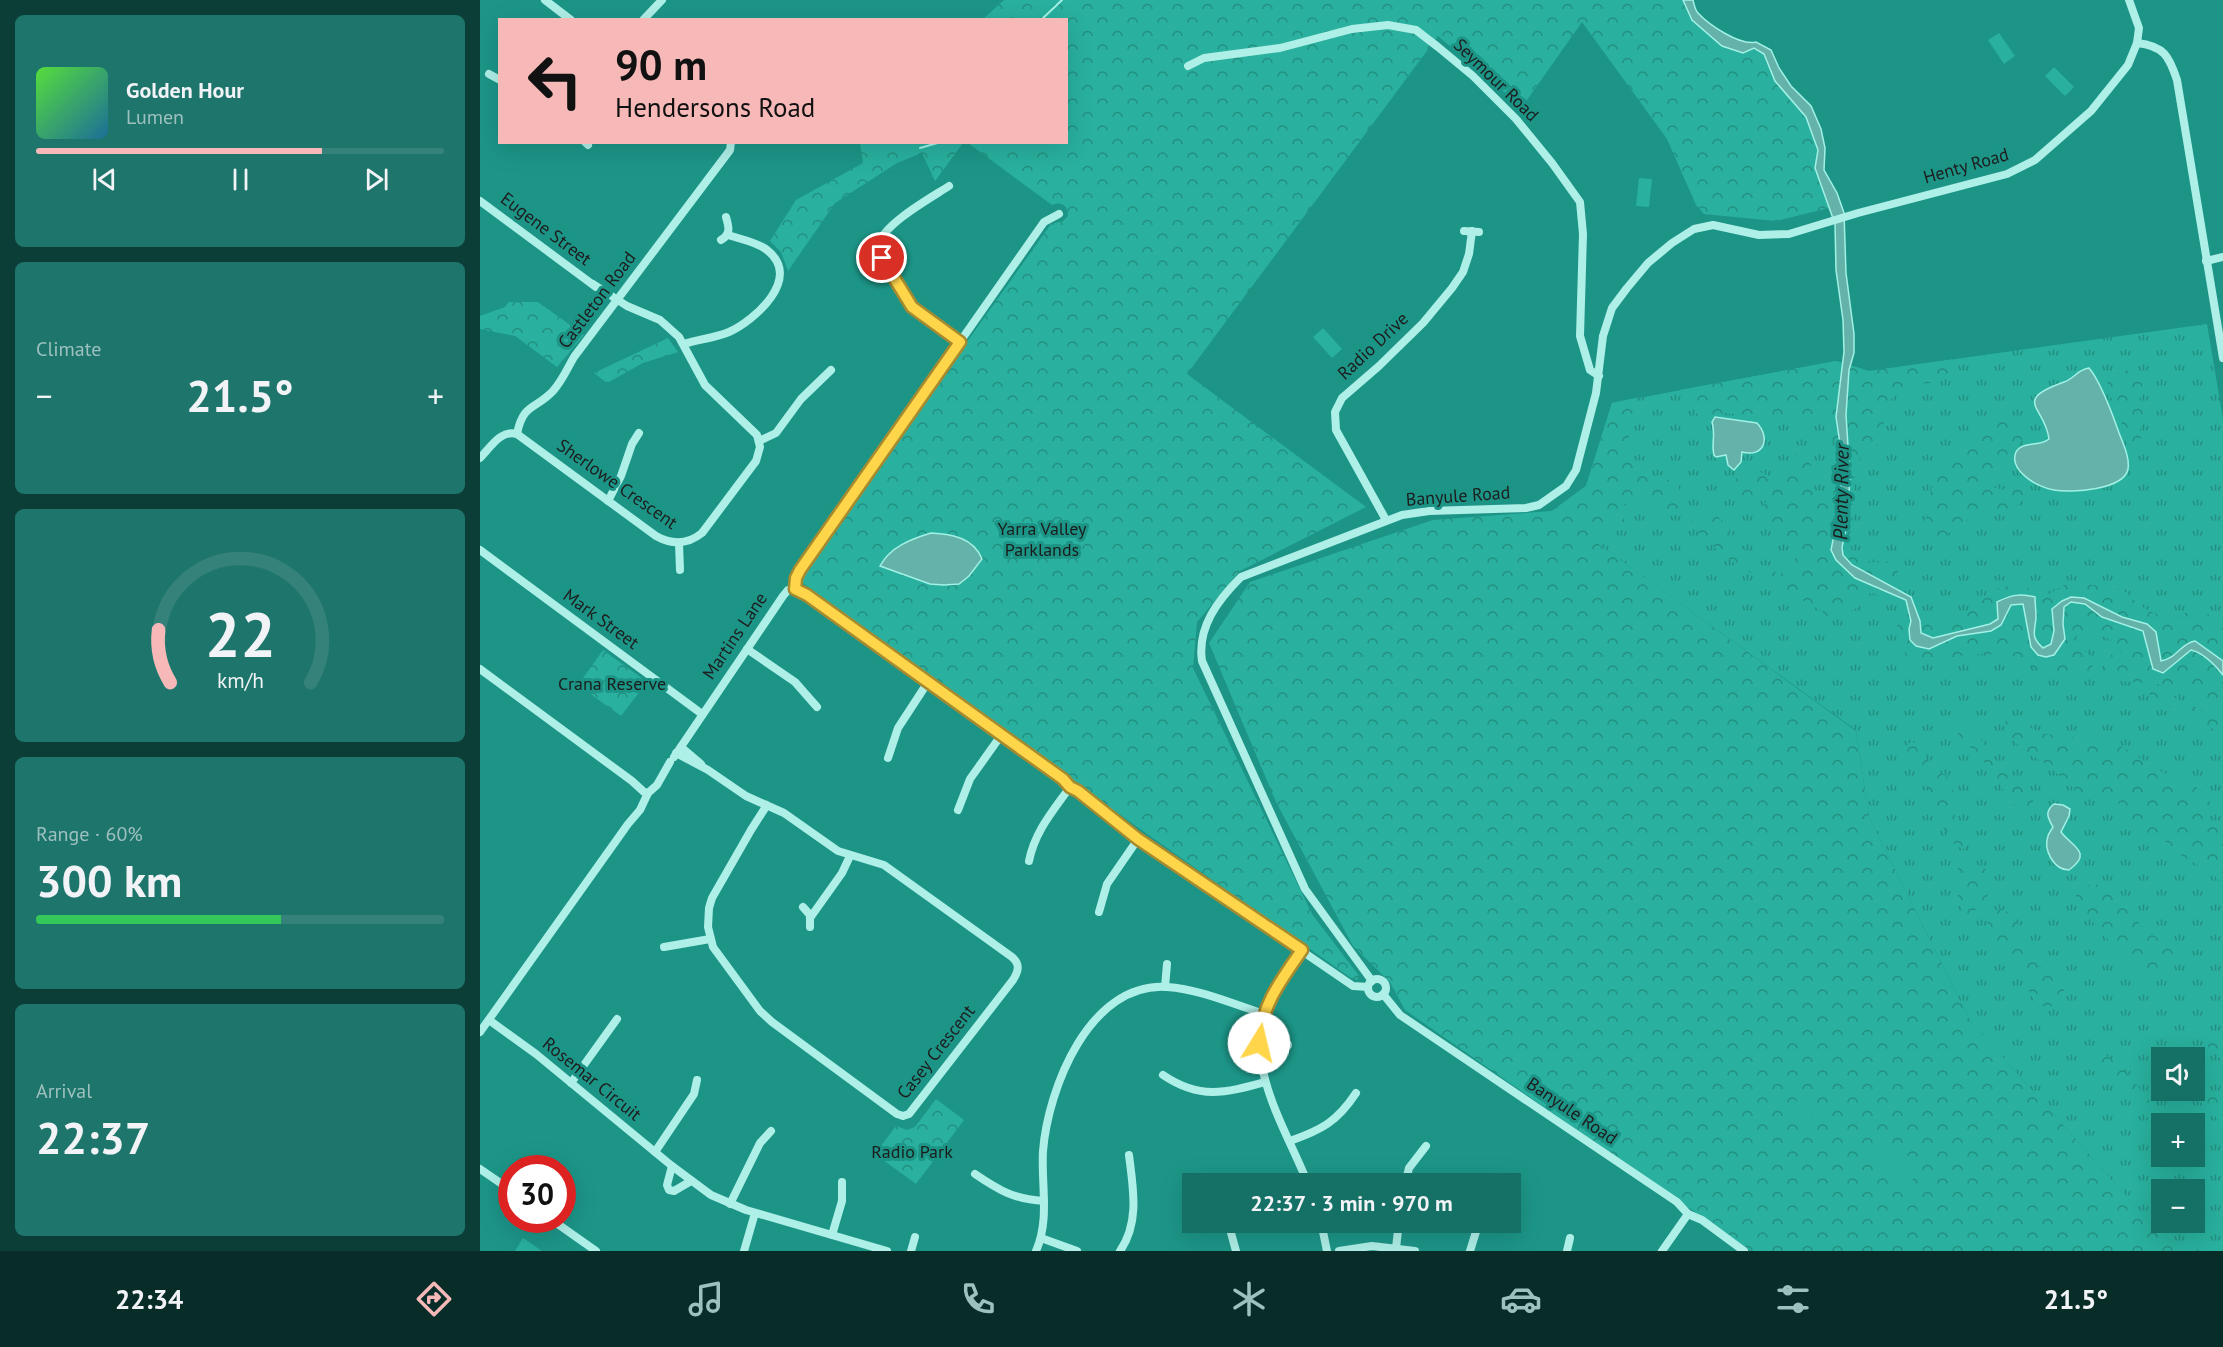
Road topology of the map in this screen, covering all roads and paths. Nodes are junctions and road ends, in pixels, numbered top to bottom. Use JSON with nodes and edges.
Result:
{"nodes":[{"id":1,"x":545,"y":0,"type":"edge"},
{"id":2,"x":662,"y":0,"type":"edge"},
{"id":3,"x":2129,"y":0,"type":"edge"},
{"id":4,"x":568,"y":18,"type":"edge"},
{"id":5,"x":646,"y":18,"type":"edge"},
{"id":6,"x":2137,"y":43,"type":"junction"},
{"id":7,"x":1188,"y":66,"type":"dead end"},
{"id":8,"x":489,"y":74,"type":"dead end"},
{"id":9,"x":498,"y":79,"type":"edge"},
{"id":10,"x":731,"y":144,"type":"edge"},
{"id":11,"x":949,"y":186,"type":"dead end"},
{"id":12,"x":480,"y":201,"type":"edge"},
{"id":13,"x":1858,"y":213,"type":"joint"},
{"id":14,"x":1059,"y":214,"type":"dead end"},
{"id":15,"x":726,"y":217,"type":"dead end"},
{"id":16,"x":1472,"y":231,"type":"dead end"},
{"id":17,"x":2223,"y":257,"type":"edge"},
{"id":18,"x":2206,"y":261,"type":"junction"},
{"id":19,"x":616,"y":301,"type":"junction"},
{"id":20,"x":960,"y":342,"type":"junction"},
{"id":21,"x":684,"y":344,"type":"junction"},
{"id":22,"x":2223,"y":358,"type":"edge"},
{"id":23,"x":831,"y":370,"type":"dead end"},
{"id":24,"x":1599,"y":376,"type":"junction"},
{"id":25,"x":639,"y":433,"type":"dead end"},
{"id":26,"x":517,"y":434,"type":"junction"},
{"id":27,"x":759,"y":441,"type":"junction"},
{"id":28,"x":480,"y":458,"type":"edge"},
{"id":29,"x":608,"y":501,"type":"junction"},
{"id":30,"x":1386,"y":520,"type":"junction"},
{"id":31,"x":679,"y":543,"type":"junction"},
{"id":32,"x":480,"y":550,"type":"edge"},
{"id":33,"x":680,"y":570,"type":"dead end"},
{"id":34,"x":795,"y":589,"type":"junction"},
{"id":35,"x":747,"y":649,"type":"junction"},
{"id":36,"x":480,"y":669,"type":"edge"},
{"id":37,"x":928,"y":682,"type":"junction"},
{"id":38,"x":817,"y":707,"type":"dead end"},
{"id":39,"x":702,"y":714,"type":"junction"},
{"id":40,"x":1002,"y":734,"type":"junction"},
{"id":41,"x":678,"y":750,"type":"junction"},
{"id":42,"x":888,"y":758,"type":"dead end"},
{"id":43,"x":1070,"y":787,"type":"junction"},
{"id":44,"x":646,"y":791,"type":"junction"},
{"id":45,"x":764,"y":804,"type":"junction"},
{"id":46,"x":958,"y":810,"type":"dead end"},
{"id":47,"x":1138,"y":839,"type":"junction"},
{"id":48,"x":850,"y":856,"type":"junction"},
{"id":49,"x":1029,"y":861,"type":"dead end"},
{"id":50,"x":803,"y":907,"type":"dead end"},
{"id":51,"x":1099,"y":912,"type":"dead end"},
{"id":52,"x":710,"y":939,"type":"junction"},
{"id":53,"x":664,"y":947,"type":"dead end"},
{"id":54,"x":1302,"y":950,"type":"junction"},
{"id":55,"x":1167,"y":964,"type":"dead end"},
{"id":56,"x":1370,"y":984,"type":"junction"},
{"id":57,"x":1165,"y":987,"type":"junction"},
{"id":58,"x":1383,"y":994,"type":"junction"},
{"id":59,"x":1264,"y":1014,"type":"junction"},
{"id":60,"x":617,"y":1019,"type":"dead end"},
{"id":61,"x":489,"y":1020,"type":"junction"},
{"id":62,"x":480,"y":1032,"type":"edge"},
{"id":63,"x":1259,"y":1043,"type":"junction"},
{"id":64,"x":1288,"y":1045,"type":"dead end"},
{"id":65,"x":1163,"y":1074,"type":"dead end"},
{"id":66,"x":697,"y":1080,"type":"dead end"},
{"id":67,"x":1265,"y":1082,"type":"junction"},
{"id":68,"x":571,"y":1083,"type":"junction"},
{"id":69,"x":1356,"y":1093,"type":"dead end"},
{"id":70,"x":771,"y":1131,"type":"dead end"},
{"id":71,"x":1290,"y":1141,"type":"junction"},
{"id":72,"x":1426,"y":1146,"type":"dead end"},
{"id":73,"x":655,"y":1152,"type":"junction"},
{"id":74,"x":1130,"y":1155,"type":"dead end"},
{"id":75,"x":672,"y":1167,"type":"junction"},
{"id":76,"x":480,"y":1168,"type":"edge"},
{"id":77,"x":1303,"y":1173,"type":"edge"},
{"id":78,"x":1408,"y":1173,"type":"edge"},
{"id":79,"x":975,"y":1174,"type":"dead end"},
{"id":80,"x":498,"y":1181,"type":"edge"},
{"id":81,"x":690,"y":1181,"type":"junction"},
{"id":82,"x":842,"y":1182,"type":"dead end"},
{"id":83,"x":1044,"y":1201,"type":"junction"},
{"id":84,"x":730,"y":1204,"type":"junction"},
{"id":85,"x":755,"y":1213,"type":"junction"},
{"id":86,"x":1688,"y":1214,"type":"junction"},
{"id":87,"x":570,"y":1233,"type":"edge"},
{"id":88,"x":1231,"y":1233,"type":"edge"},
{"id":89,"x":1323,"y":1233,"type":"edge"},
{"id":90,"x":1398,"y":1233,"type":"edge"},
{"id":91,"x":1476,"y":1233,"type":"edge"},
{"id":92,"x":832,"y":1235,"type":"junction"},
{"id":93,"x":915,"y":1237,"type":"dead end"},
{"id":94,"x":1041,"y":1238,"type":"junction"},
{"id":95,"x":1570,"y":1238,"type":"dead end"},
{"id":96,"x":850,"y":1240,"type":"junction"},
{"id":97,"x":1396,"y":1248,"type":"junction"},
{"id":98,"x":596,"y":1251,"type":"edge"},
{"id":99,"x":744,"y":1251,"type":"edge"},
{"id":100,"x":846,"y":1251,"type":"edge"},
{"id":101,"x":887,"y":1251,"type":"edge"},
{"id":102,"x":910,"y":1251,"type":"edge"},
{"id":103,"x":1036,"y":1251,"type":"edge"},
{"id":104,"x":1077,"y":1251,"type":"edge"},
{"id":105,"x":1120,"y":1251,"type":"edge"},
{"id":106,"x":1236,"y":1251,"type":"edge"},
{"id":107,"x":1327,"y":1251,"type":"edge"},
{"id":108,"x":1339,"y":1251,"type":"edge"},
{"id":109,"x":1415,"y":1251,"type":"edge"},
{"id":110,"x":1470,"y":1251,"type":"edge"},
{"id":111,"x":1567,"y":1251,"type":"edge"},
{"id":112,"x":1662,"y":1251,"type":"edge"},
{"id":113,"x":1744,"y":1251,"type":"edge"}],
"edges":[{"from":1,"to":4,"type":"street"},
{"from":2,"to":5,"type":"street"},
{"from":3,"to":6,"type":"street"},
{"from":6,"to":13,"type":"street","name":"Henty Road"},
{"from":6,"to":18,"type":"street"},
{"from":7,"to":24,"type":"street","name":"Seymour Road"},
{"from":8,"to":9,"type":"street"},
{"from":10,"to":19,"type":"street","name":"Castleton Road"},
{"from":11,"to":20,"type":"street"},
{"from":12,"to":19,"type":"street","name":"Eugene Street"},
{"from":13,"to":24,"type":"street","name":"Banyule Road"},
{"from":14,"to":20,"type":"street","name":"Martins Lane"},
{"from":15,"to":21,"type":"street"},
{"from":16,"to":30,"type":"street","name":"Radio Drive"},
{"from":17,"to":18,"type":"street"},
{"from":18,"to":22,"type":"street"},
{"from":19,"to":21,"type":"street"},
{"from":19,"to":26,"type":"street","name":"Castleton Road"},
{"from":20,"to":34,"type":"street","name":"Martins Lane"},
{"from":21,"to":27,"type":"street"},
{"from":23,"to":27,"type":"street"},
{"from":24,"to":30,"type":"street","name":"Banyule Road"},
{"from":25,"to":29,"type":"street"},
{"from":26,"to":28,"type":"street"},
{"from":26,"to":29,"type":"street","name":"Sherlowe Crescent"},
{"from":27,"to":31,"type":"street","name":"Sherlowe Crescent"},
{"from":29,"to":31,"type":"street","name":"Sherlowe Crescent"},
{"from":30,"to":56,"type":"street","name":"Banyule Road"},
{"from":31,"to":33,"type":"street"},
{"from":32,"to":39,"type":"street","name":"Mark Street"},
{"from":34,"to":35,"type":"street","name":"Martins Lane"},
{"from":34,"to":37,"type":"street"},
{"from":35,"to":38,"type":"street"},
{"from":35,"to":39,"type":"street","name":"Martins Lane"},
{"from":36,"to":44,"type":"street"},
{"from":37,"to":40,"type":"street"},
{"from":37,"to":42,"type":"street"},
{"from":39,"to":41,"type":"street","name":"Martins Lane"},
{"from":40,"to":43,"type":"street"},
{"from":40,"to":46,"type":"street"},
{"from":41,"to":44,"type":"street","name":"Martins Lane"},
{"from":41,"to":45,"type":"street","name":"Casey Crescent"},
{"from":43,"to":47,"type":"street"},
{"from":43,"to":49,"type":"street"},
{"from":44,"to":61,"type":"street","name":"Martins Lane"},
{"from":45,"to":48,"type":"street","name":"Casey Crescent"},
{"from":45,"to":52,"type":"street"},
{"from":47,"to":51,"type":"street"},
{"from":47,"to":54,"type":"street"},
{"from":48,"to":50,"type":"street"},
{"from":48,"to":52,"type":"street","name":"Casey Crescent"},
{"from":52,"to":53,"type":"street"},
{"from":54,"to":56,"type":"street"},
{"from":54,"to":59,"type":"street"},
{"from":55,"to":57,"type":"street"},
{"from":56,"to":58,"type":"street"},
{"from":56,"to":58,"type":"street"},
{"from":57,"to":59,"type":"street"},
{"from":57,"to":83,"type":"street"},
{"from":58,"to":86,"type":"street","name":"Banyule Road"},
{"from":59,"to":63,"type":"street"},
{"from":60,"to":68,"type":"street"},
{"from":61,"to":62,"type":"street","name":"Martins Lane"},
{"from":61,"to":68,"type":"street","name":"Rosemar Circuit"},
{"from":63,"to":64,"type":"street"},
{"from":63,"to":67,"type":"street"},
{"from":65,"to":67,"type":"street"},
{"from":66,"to":73,"type":"street"},
{"from":67,"to":71,"type":"street"},
{"from":68,"to":73,"type":"street","name":"Rosemar Circuit"},
{"from":69,"to":71,"type":"street"},
{"from":70,"to":84,"type":"street"},
{"from":71,"to":77,"type":"street"},
{"from":72,"to":78,"type":"street"},
{"from":73,"to":75,"type":"street","name":"Rosemar Circuit"},
{"from":74,"to":105,"type":"street"},
{"from":75,"to":81,"type":"street","name":"Rosemar Circuit"},
{"from":75,"to":81,"type":"street"},
{"from":76,"to":80,"type":"street"},
{"from":79,"to":83,"type":"street"},
{"from":81,"to":84,"type":"street","name":"Rosemar Circuit"},
{"from":82,"to":92,"type":"street"},
{"from":83,"to":94,"type":"street"},
{"from":84,"to":85,"type":"street","name":"Rosemar Circuit"},
{"from":85,"to":92,"type":"street","name":"Rosemar Circuit"},
{"from":85,"to":99,"type":"street"},
{"from":86,"to":112,"type":"street"},
{"from":86,"to":113,"type":"street","name":"Banyule Road"},
{"from":87,"to":98,"type":"street"},
{"from":88,"to":106,"type":"street"},
{"from":89,"to":107,"type":"street"},
{"from":90,"to":97,"type":"street"},
{"from":91,"to":110,"type":"street"},
{"from":92,"to":96,"type":"street","name":"Rosemar Circuit"},
{"from":93,"to":102,"type":"street"},
{"from":94,"to":103,"type":"street"},
{"from":94,"to":104,"type":"street"},
{"from":95,"to":111,"type":"street"},
{"from":96,"to":100,"type":"street"},
{"from":96,"to":101,"type":"street","name":"Rosemar Circuit"},
{"from":97,"to":108,"type":"street"},
{"from":97,"to":109,"type":"street"}]}
